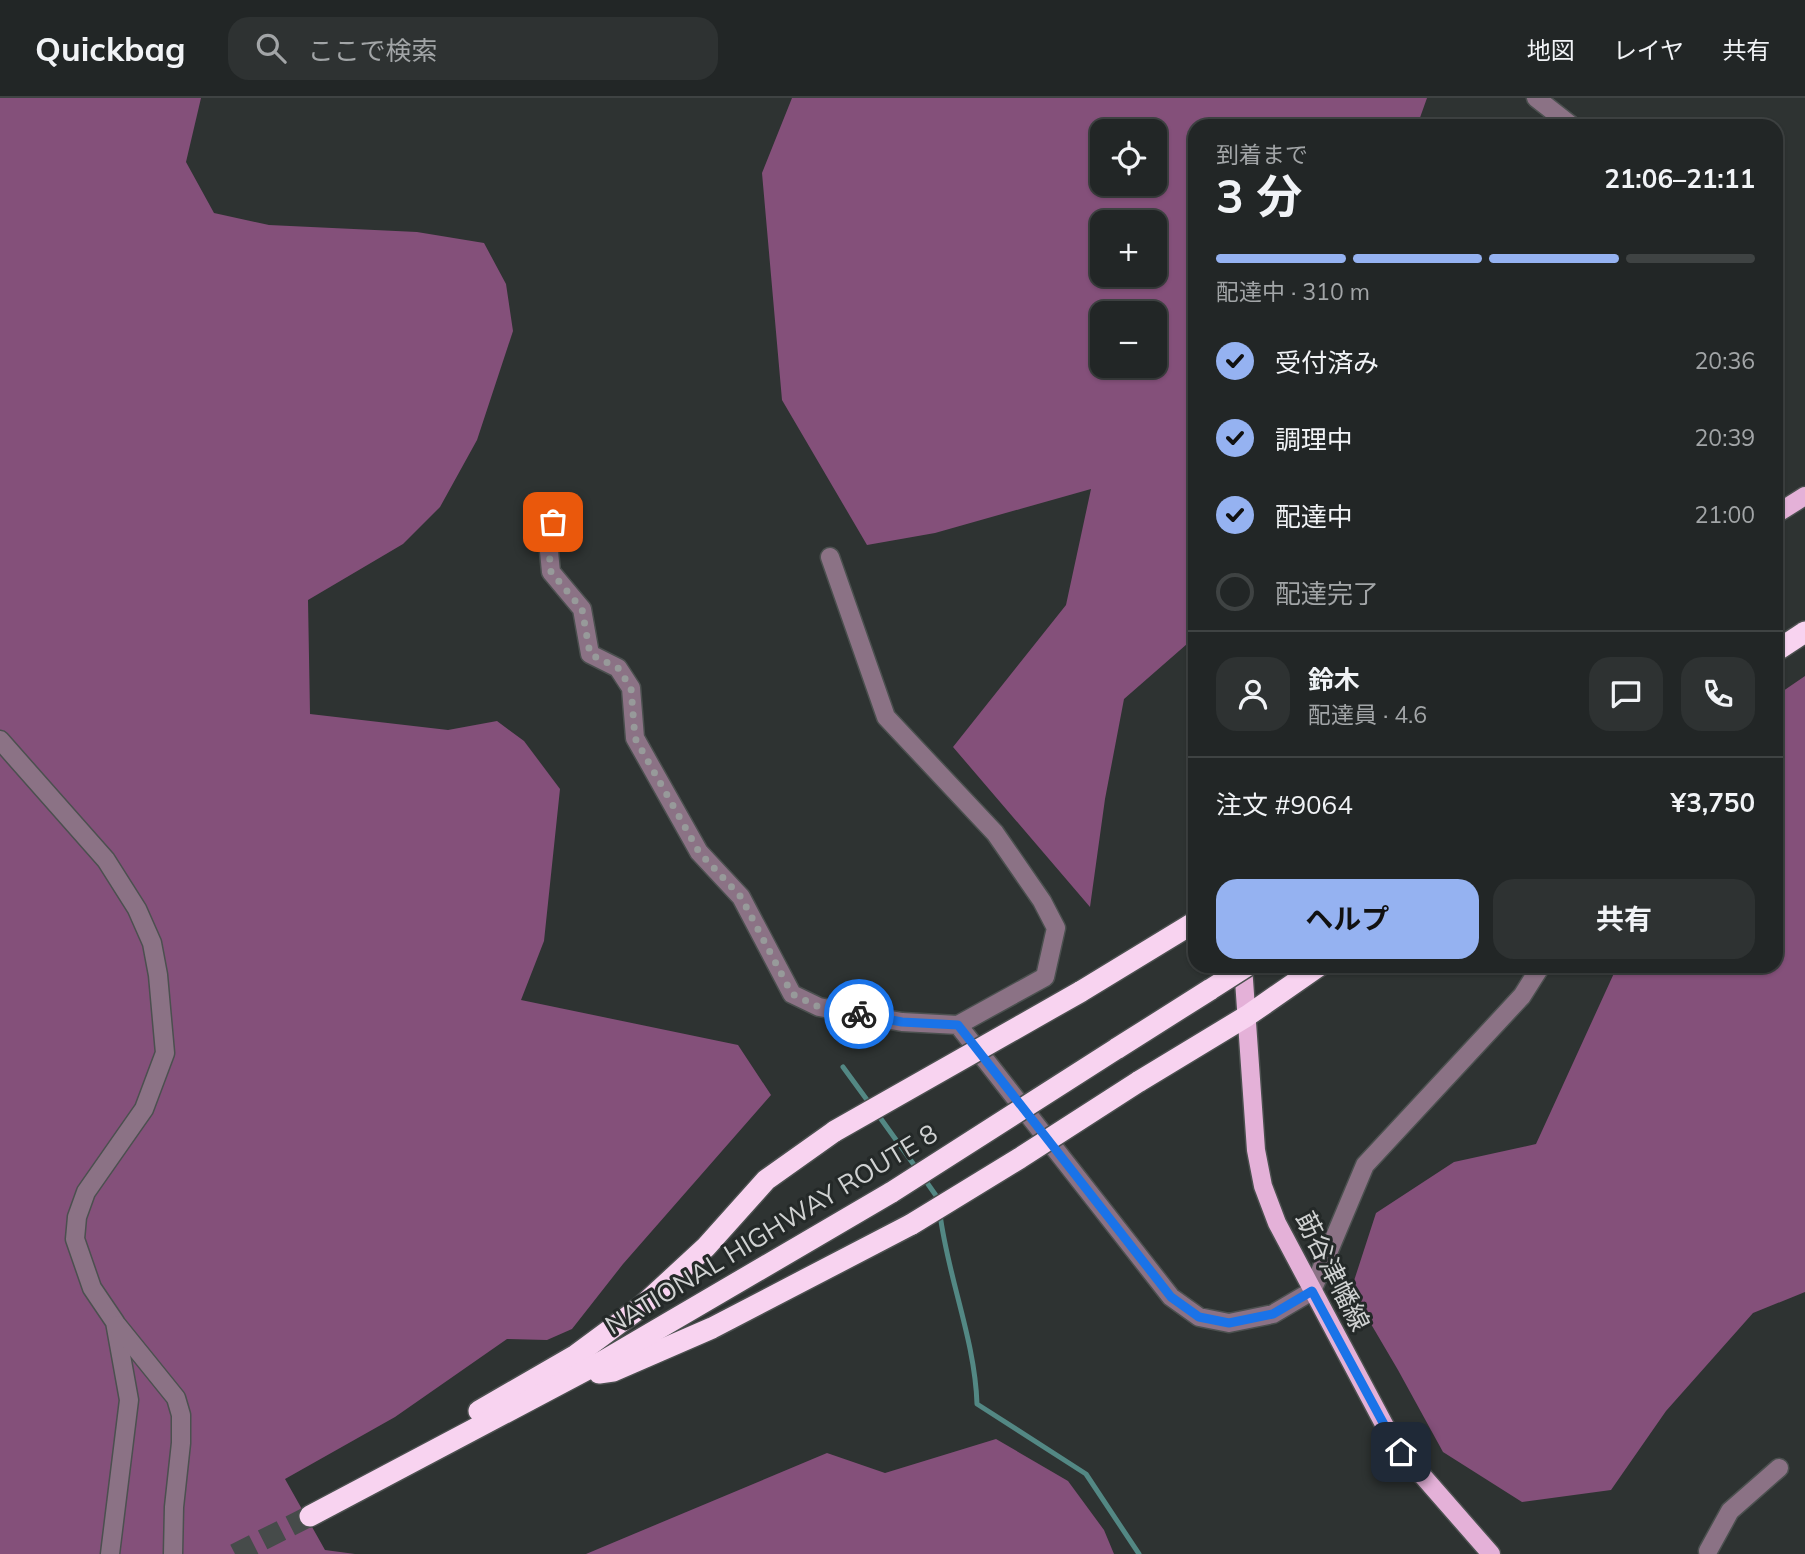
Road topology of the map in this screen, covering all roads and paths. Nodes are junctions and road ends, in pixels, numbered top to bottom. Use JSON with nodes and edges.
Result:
{"nodes":[{"id":1,"x":1536,"y":98,"type":"edge"},
{"id":2,"x":1563,"y":119,"type":"edge"},
{"id":3,"x":1805,"y":496,"type":"edge"},
{"id":4,"x":557,"y":503,"type":"dead end"},
{"id":5,"x":1783,"y":510,"type":"edge"},
{"id":6,"x":830,"y":557,"type":"dead end"},
{"id":7,"x":1805,"y":618,"type":"edge"},
{"id":8,"x":1783,"y":629,"type":"edge"},
{"id":9,"x":1805,"y":632,"type":"edge"},
{"id":10,"x":1783,"y":646,"type":"edge"},
{"id":11,"x":0,"y":740,"type":"edge"},
{"id":12,"x":1188,"y":926,"type":"edge"},
{"id":13,"x":1235,"y":973,"type":"edge"},
{"id":14,"x":1245,"y":973,"type":"edge"},
{"id":15,"x":1309,"y":973,"type":"edge"},
{"id":16,"x":1537,"y":973,"type":"edge"},
{"id":17,"x":1247,"y":1016,"type":"junction"},
{"id":18,"x":958,"y":1025,"type":"junction"},
{"id":19,"x":1312,"y":1291,"type":"junction"},
{"id":20,"x":115,"y":1322,"type":"junction"},
{"id":21,"x":570,"y":1379,"type":"junction"},
{"id":22,"x":1779,"y":1468,"type":"dead end"},
{"id":23,"x":1709,"y":1553,"type":"edge"},
{"id":24,"x":110,"y":1554,"type":"edge"},
{"id":25,"x":173,"y":1554,"type":"edge"},
{"id":26,"x":1490,"y":1554,"type":"edge"}],
"edges":[{"from":1,"to":2,"type":"street"},
{"from":3,"to":5,"type":"main road"},
{"from":4,"to":18,"type":"street"},
{"from":6,"to":18,"type":"street"},
{"from":7,"to":8,"type":"highway"},
{"from":9,"to":10,"type":"highway"},
{"from":11,"to":20,"type":"street"},
{"from":12,"to":21,"type":"highway","name":"NATIONAL HIGHWAY ROUTE 8","bridge":true},
{"from":13,"to":21,"type":"highway","name":"NATIONAL HIGHWAY ROUTE 8","bridge":true},
{"from":14,"to":17,"type":"main road","name":"莇谷津幡線"},
{"from":15,"to":17,"type":"highway"},
{"from":16,"to":19,"type":"street"},
{"from":17,"to":19,"type":"main road","name":"莇谷津幡線"},
{"from":17,"to":21,"type":"highway","bridge":true},
{"from":18,"to":19,"type":"street"},
{"from":19,"to":26,"type":"main road","name":"莇谷津幡線"},
{"from":20,"to":24,"type":"street"},
{"from":20,"to":25,"type":"street"},
{"from":22,"to":23,"type":"street"}]}
